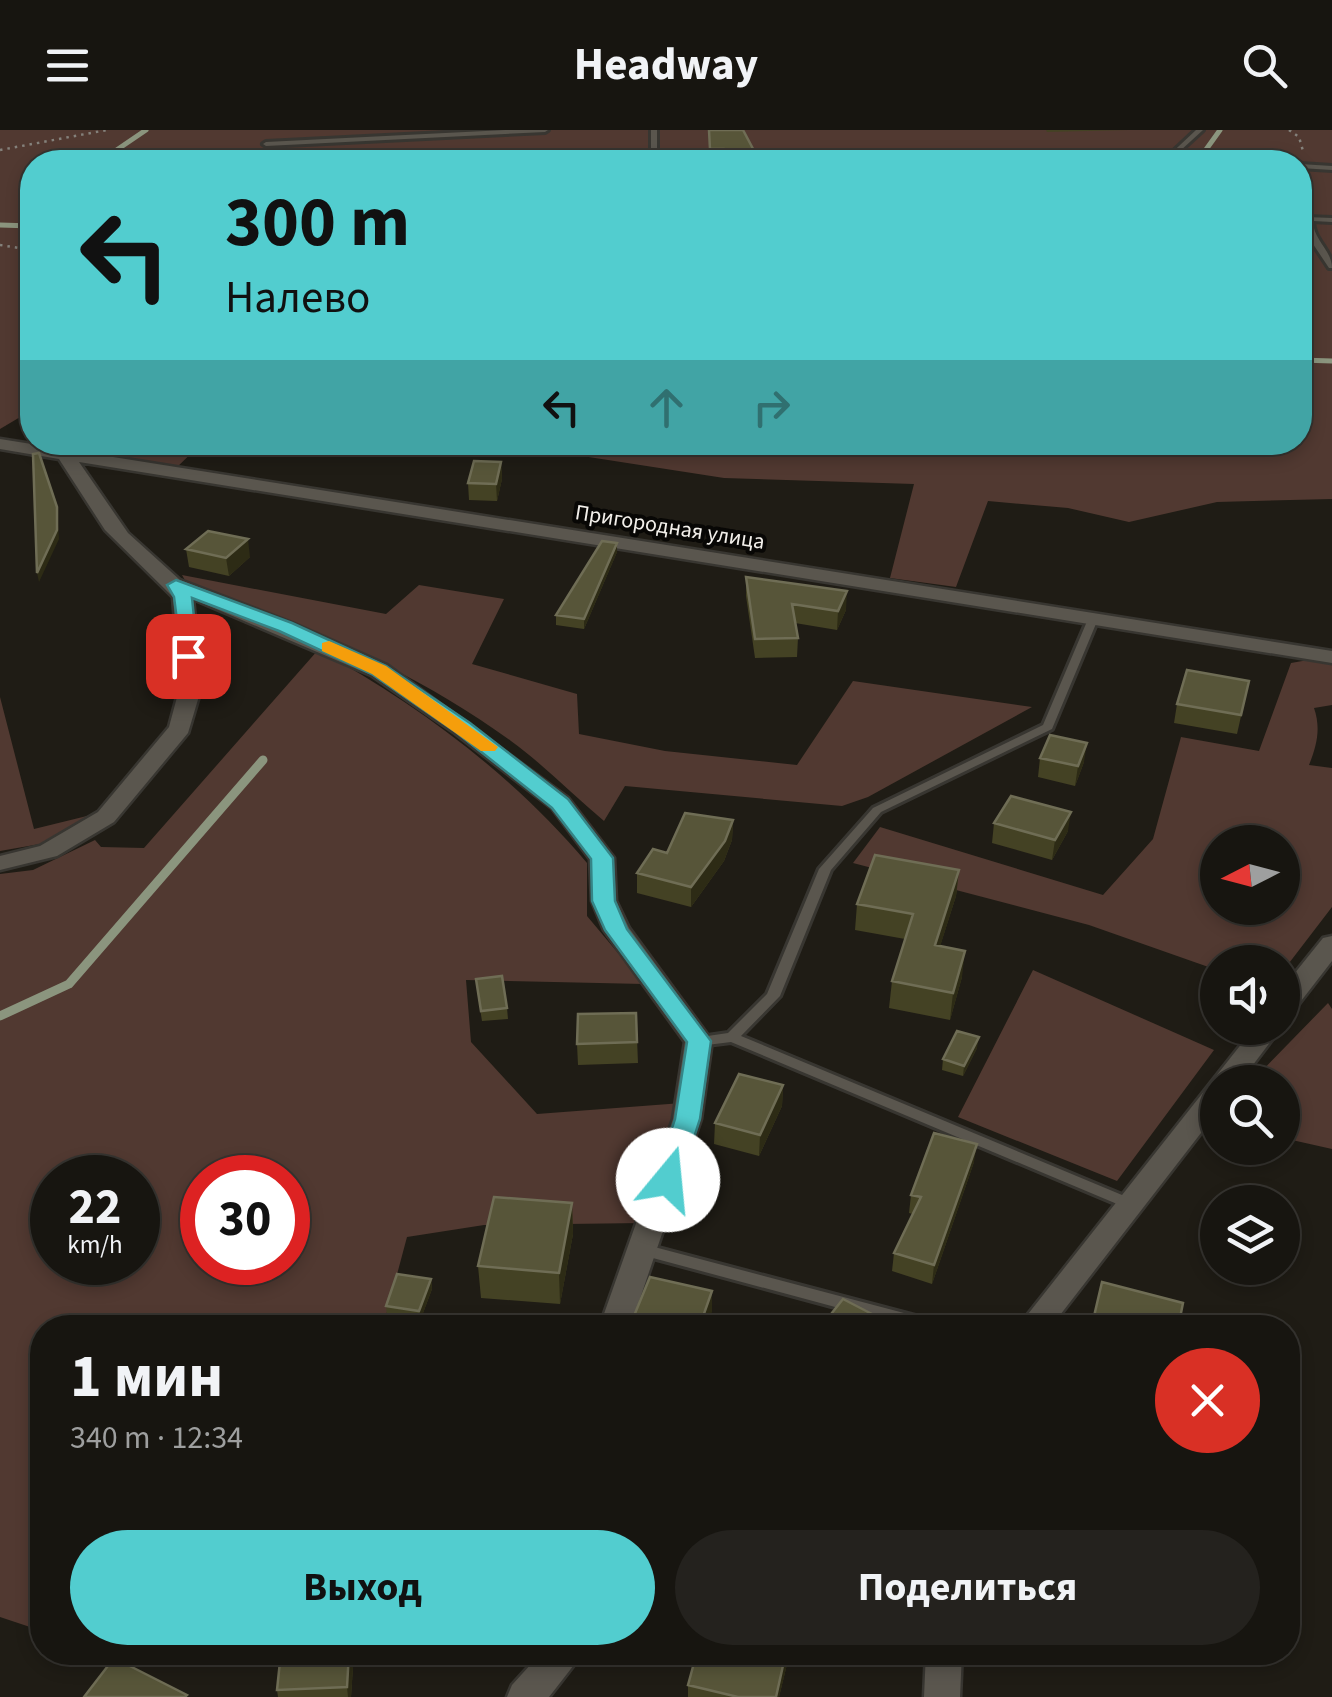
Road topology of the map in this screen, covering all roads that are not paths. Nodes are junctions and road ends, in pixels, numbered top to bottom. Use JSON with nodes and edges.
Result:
{"nodes":[{"id":1,"x":546,"y":130,"type":"edge"},
{"id":2,"x":1200,"y":130,"type":"edge"},
{"id":3,"x":266,"y":144,"type":"dead end"},
{"id":4,"x":1178,"y":150,"type":"edge"},
{"id":5,"x":1312,"y":236,"type":"edge"},
{"id":6,"x":1332,"y":266,"type":"edge"},
{"id":7,"x":66,"y":455,"type":"joint"},
{"id":8,"x":176,"y":585,"type":"junction"},
{"id":9,"x":1093,"y":619,"type":"junction"},
{"id":10,"x":1332,"y":658,"type":"edge"},
{"id":11,"x":0,"y":862,"type":"edge"},
{"id":12,"x":1327,"y":962,"type":"edge"},
{"id":13,"x":1300,"y":990,"type":"edge"},
{"id":14,"x":732,"y":1037,"type":"junction"},
{"id":15,"x":699,"y":1041,"type":"junction"},
{"id":16,"x":1254,"y":1045,"type":"edge"},
{"id":17,"x":1238,"y":1065,"type":"edge"},
{"id":18,"x":1200,"y":1115,"type":"edge"},
{"id":19,"x":1129,"y":1204,"type":"junction"},
{"id":20,"x":643,"y":1250,"type":"junction"},
{"id":21,"x":619,"y":1315,"type":"edge"},
{"id":22,"x":889,"y":1315,"type":"edge"},
{"id":23,"x":1042,"y":1315,"type":"edge"},
{"id":24,"x":554,"y":1665,"type":"edge"},
{"id":25,"x":943,"y":1665,"type":"edge"},
{"id":26,"x":525,"y":1697,"type":"edge"},
{"id":27,"x":942,"y":1697,"type":"edge"}],
"edges":[{"from":1,"to":3,"type":"lane"},
{"from":2,"to":4,"type":"lane"},
{"from":5,"to":6,"type":"lane"},
{"from":7,"to":8,"type":"street"},
{"from":7,"to":9,"type":"street","name":"Пригородная улица"},
{"from":8,"to":11,"type":"street"},
{"from":8,"to":15,"type":"street"},
{"from":9,"to":10,"type":"street","name":"Пригородная улица"},
{"from":9,"to":14,"type":"lane"},
{"from":12,"to":13,"type":"street"},
{"from":14,"to":15,"type":"lane"},
{"from":14,"to":19,"type":"lane"},
{"from":15,"to":20,"type":"street"},
{"from":16,"to":17,"type":"street"},
{"from":18,"to":19,"type":"street"},
{"from":19,"to":23,"type":"street"},
{"from":20,"to":21,"type":"street"},
{"from":20,"to":22,"type":"lane"},
{"from":24,"to":26,"type":"street"},
{"from":25,"to":27,"type":"street"}]}
